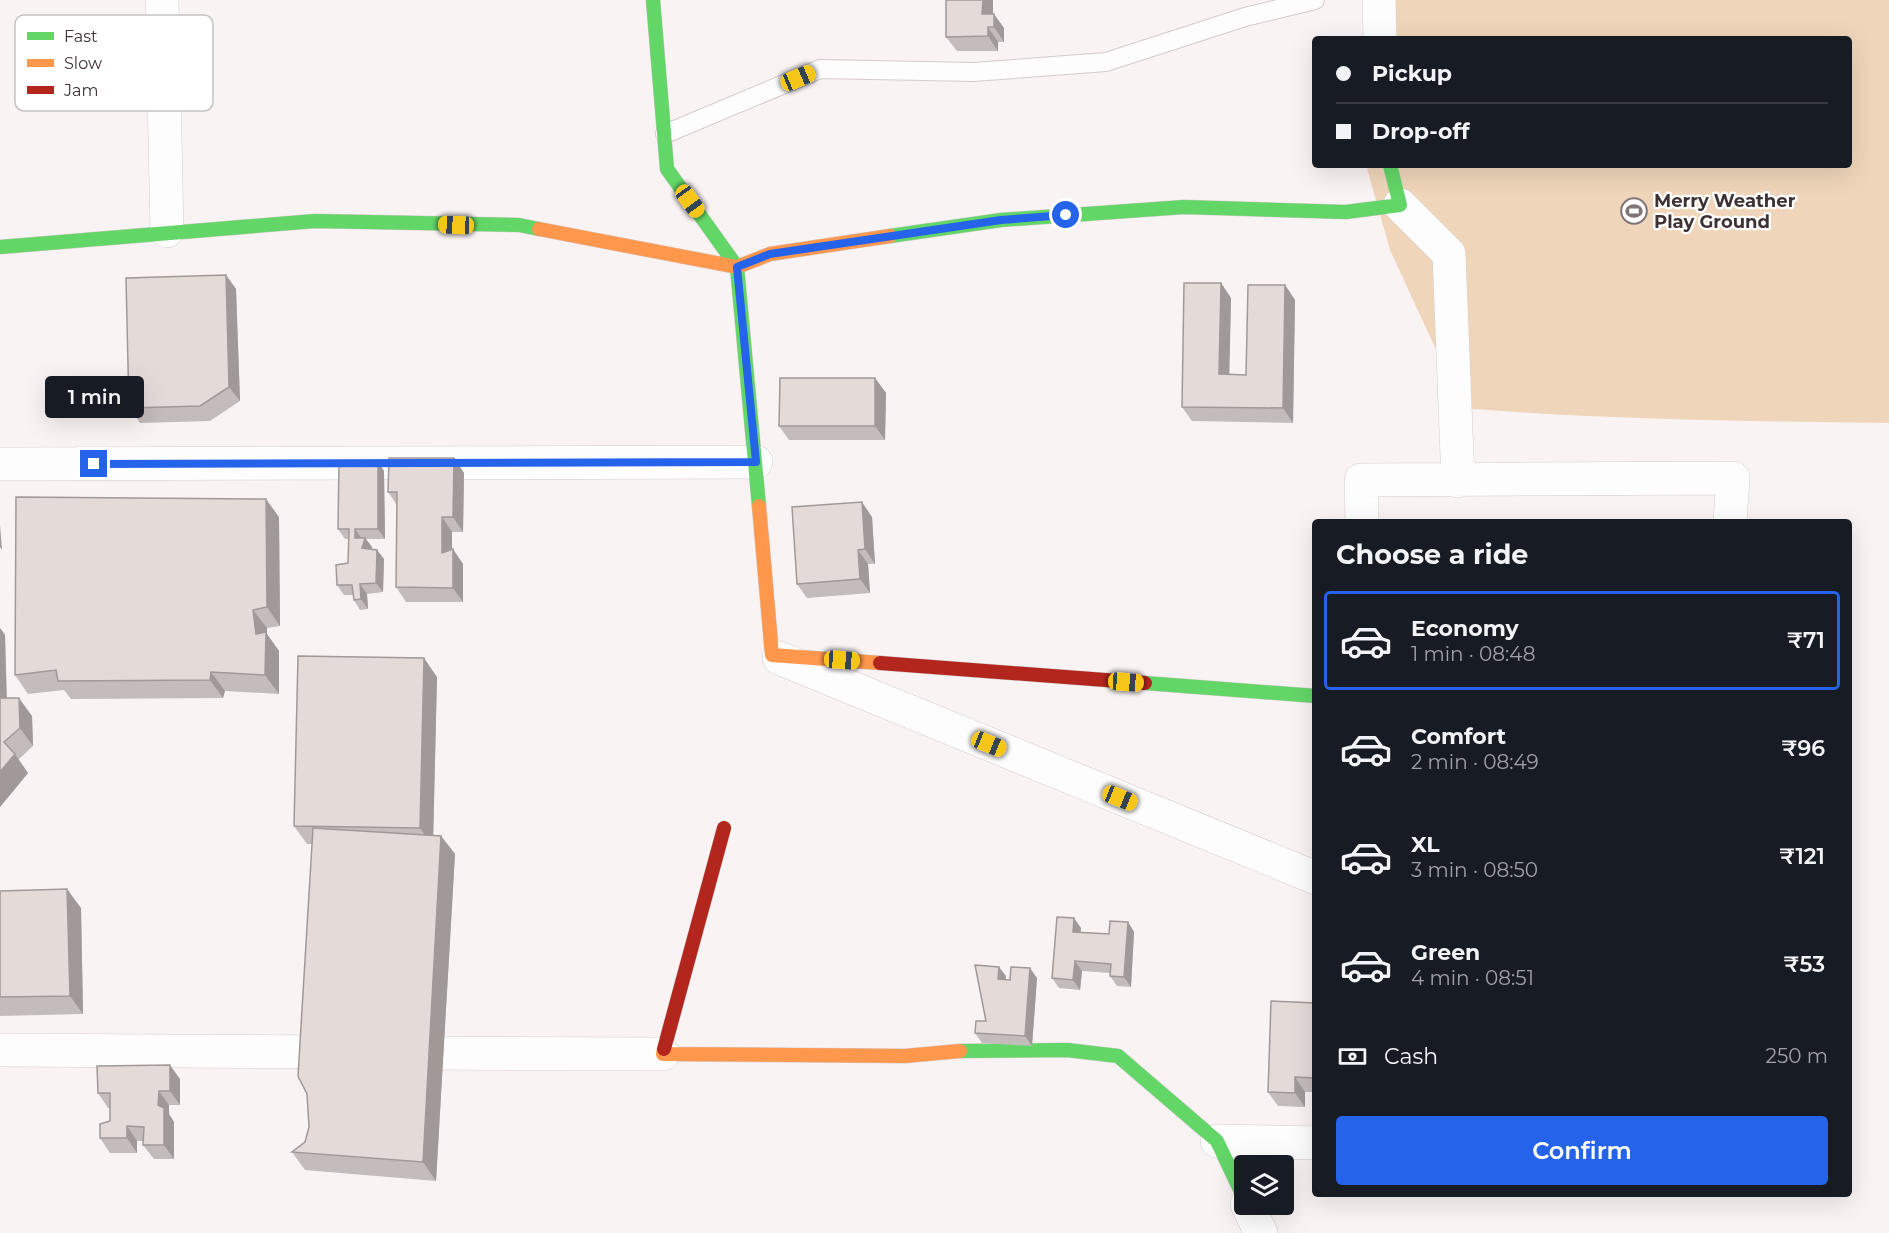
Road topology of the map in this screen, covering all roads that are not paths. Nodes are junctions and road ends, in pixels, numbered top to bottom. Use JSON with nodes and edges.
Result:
{"nodes":[{"id":1,"x":162,"y":0,"type":"edge"},
{"id":2,"x":653,"y":0,"type":"edge"},
{"id":3,"x":1314,"y":0,"type":"edge"},
{"id":4,"x":1379,"y":0,"type":"edge"},
{"id":5,"x":162,"y":15,"type":"edge"},
{"id":6,"x":1380,"y":36,"type":"edge"},
{"id":7,"x":164,"y":111,"type":"edge"},
{"id":8,"x":665,"y":134,"type":"junction"},
{"id":9,"x":1391,"y":168,"type":"edge"},
{"id":10,"x":1400,"y":205,"type":"junction"},
{"id":11,"x":167,"y":231,"type":"junction"},
{"id":12,"x":0,"y":247,"type":"edge"},
{"id":13,"x":737,"y":267,"type":"junction"},
{"id":14,"x":756,"y":462,"type":"junction"},
{"id":15,"x":0,"y":464,"type":"edge"},
{"id":16,"x":1458,"y":481,"type":"junction"},
{"id":17,"x":1362,"y":519,"type":"edge"},
{"id":18,"x":1730,"y":519,"type":"edge"},
{"id":19,"x":771,"y":655,"type":"junction"},
{"id":20,"x":1312,"y":696,"type":"edge"},
{"id":21,"x":724,"y":828,"type":"dead end"},
{"id":22,"x":1312,"y":876,"type":"edge"},
{"id":23,"x":0,"y":1050,"type":"edge"},
{"id":24,"x":663,"y":1054,"type":"junction"},
{"id":25,"x":1216,"y":1141,"type":"junction"},
{"id":26,"x":1312,"y":1143,"type":"edge"},
{"id":27,"x":1234,"y":1178,"type":"edge"},
{"id":28,"x":1252,"y":1215,"type":"edge"},
{"id":29,"x":1261,"y":1233,"type":"edge"}],
"edges":[{"from":1,"to":5,"type":"street"},
{"from":2,"to":8,"type":"street"},
{"from":3,"to":8,"type":"lane"},
{"from":4,"to":6,"type":"street"},
{"from":7,"to":11,"type":"street"},
{"from":8,"to":13,"type":"street"},
{"from":9,"to":10,"type":"street"},
{"from":10,"to":13,"type":"street"},
{"from":10,"to":16,"type":"street"},
{"from":11,"to":12,"type":"street"},
{"from":11,"to":13,"type":"street"},
{"from":13,"to":14,"type":"street"},
{"from":14,"to":15,"type":"street"},
{"from":14,"to":19,"type":"street"},
{"from":16,"to":17,"type":"street"},
{"from":16,"to":18,"type":"street"},
{"from":19,"to":20,"type":"street"},
{"from":19,"to":22,"type":"street"},
{"from":21,"to":24,"type":"street"},
{"from":23,"to":24,"type":"street"},
{"from":24,"to":25,"type":"street"},
{"from":25,"to":26,"type":"street"},
{"from":25,"to":27,"type":"street"},
{"from":28,"to":29,"type":"street"}]}
